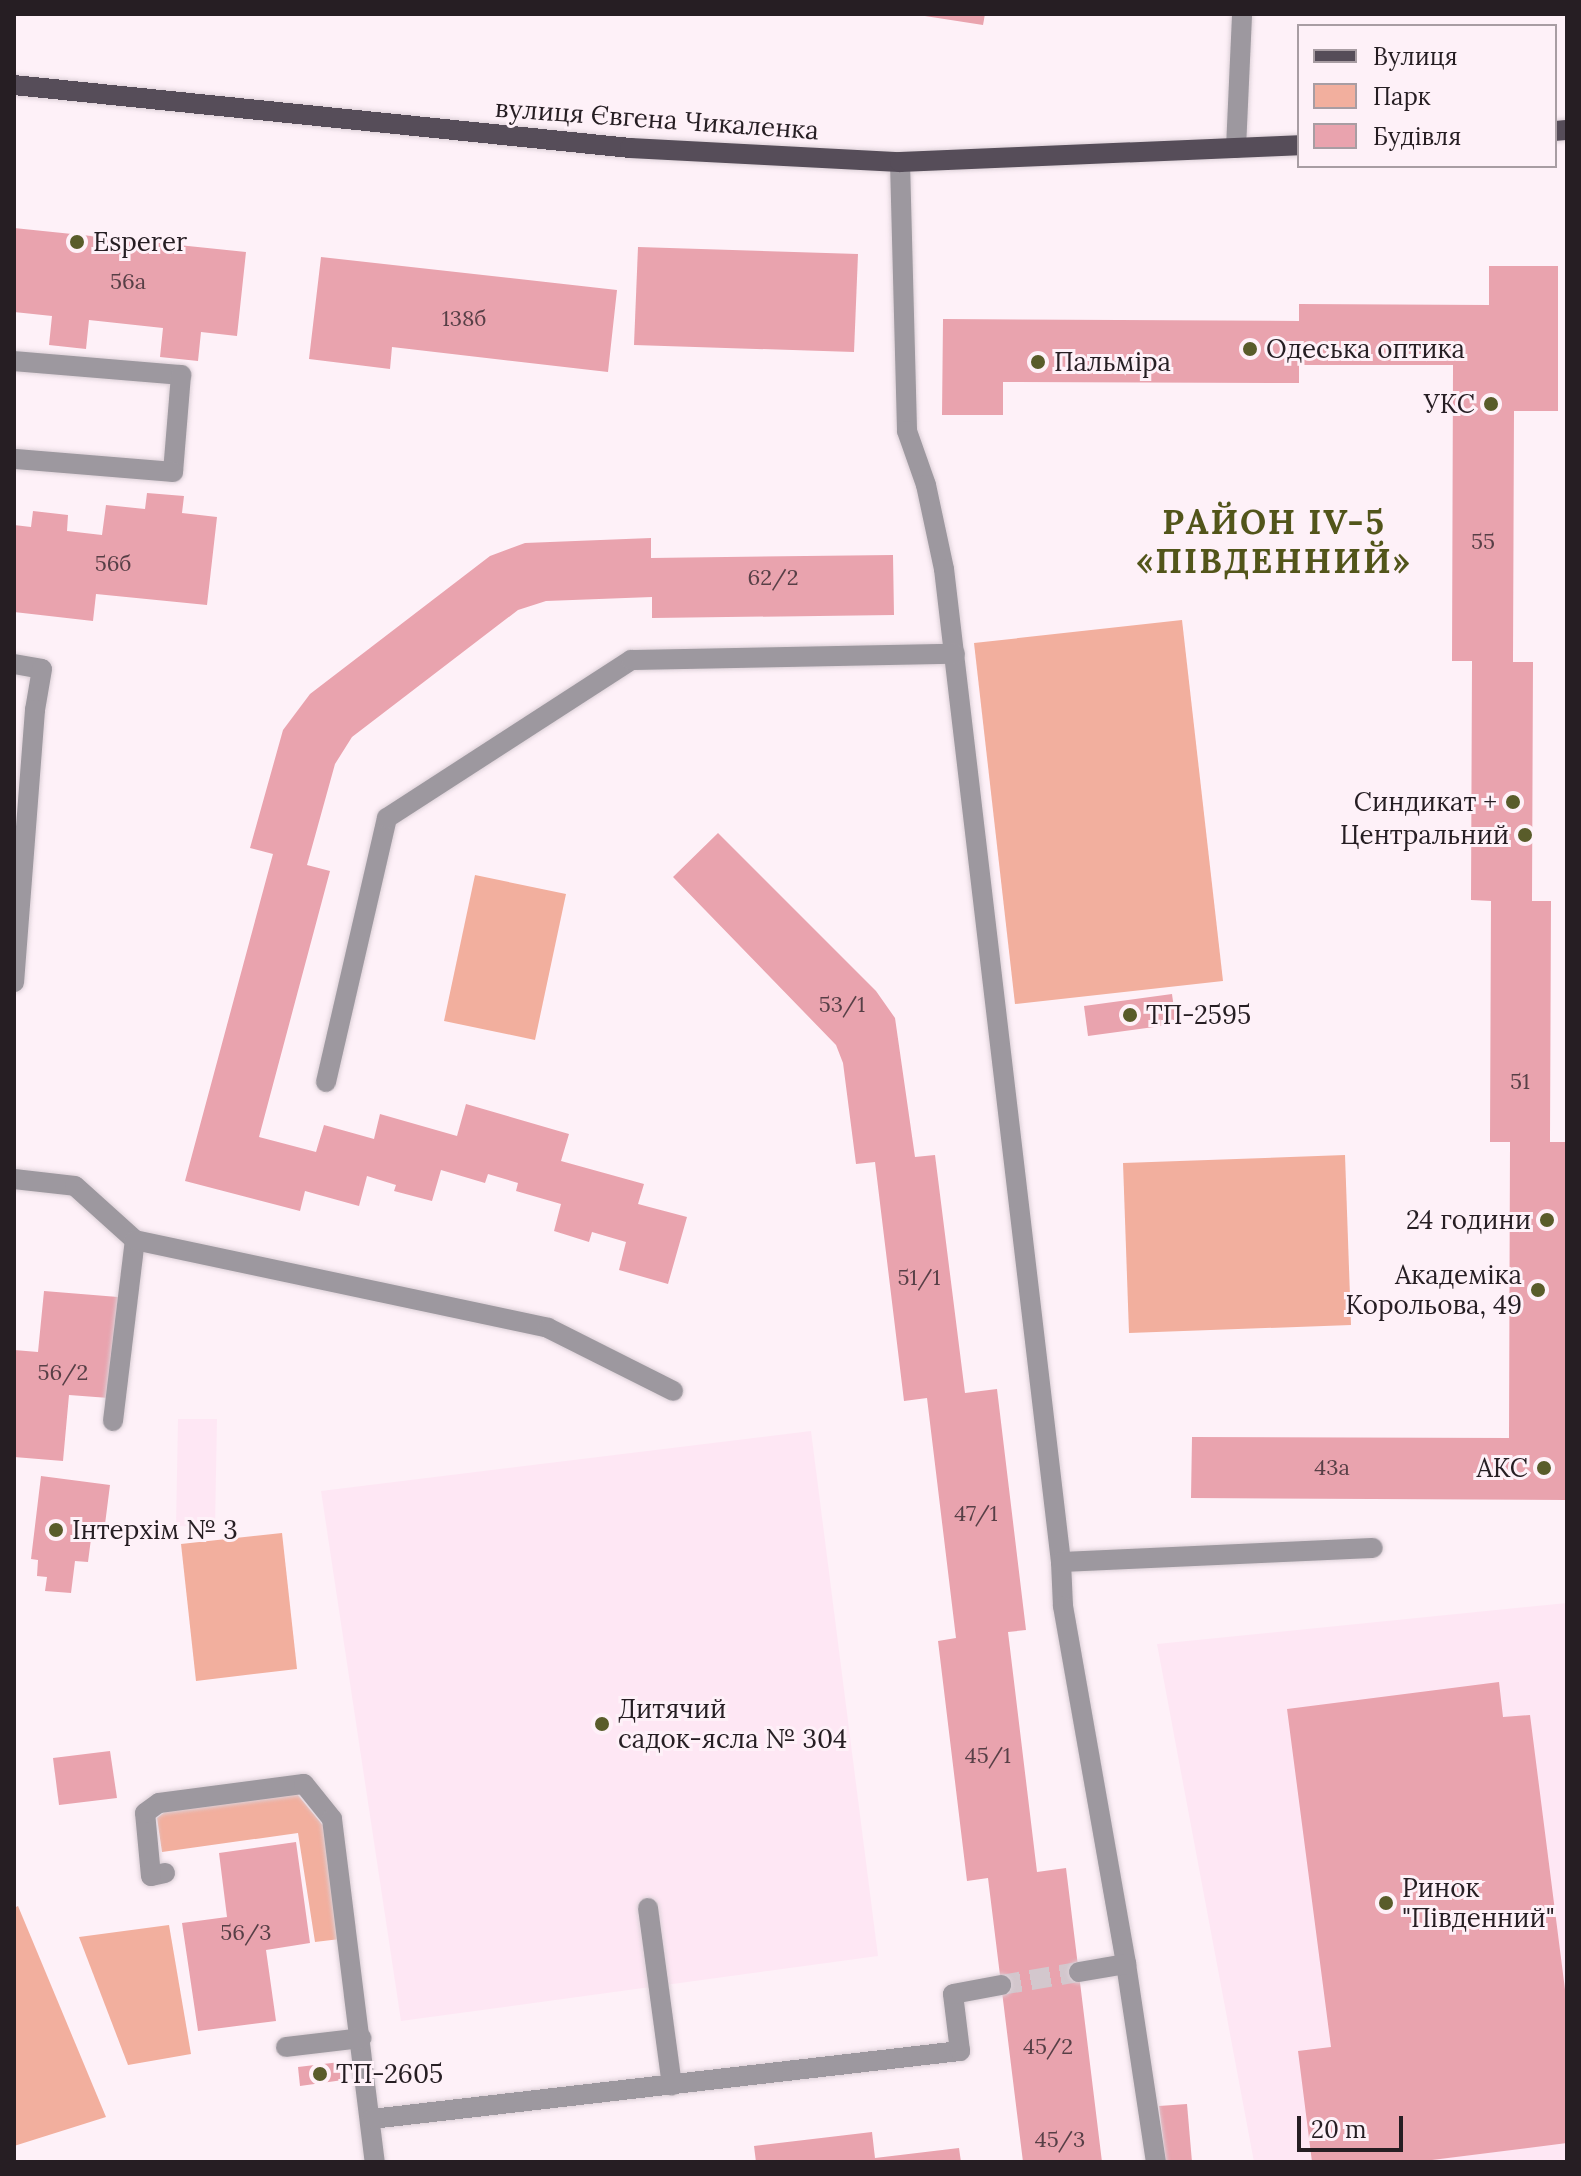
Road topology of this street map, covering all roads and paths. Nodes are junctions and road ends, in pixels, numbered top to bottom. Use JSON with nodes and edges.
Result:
{"nodes":[{"id":1,"x":1242,"y":14,"type":"edge"},
{"id":2,"x":14,"y":85,"type":"edge"},
{"id":3,"x":1297,"y":145,"type":"edge"},
{"id":4,"x":1236,"y":148,"type":"junction"},
{"id":5,"x":900,"y":162,"type":"junction"},
{"id":6,"x":14,"y":361,"type":"edge"},
{"id":7,"x":14,"y":459,"type":"edge"},
{"id":8,"x":955,"y":654,"type":"junction"},
{"id":9,"x":14,"y":664,"type":"edge"},
{"id":10,"x":14,"y":982,"type":"edge"},
{"id":11,"x":326,"y":1082,"type":"dead end"},
{"id":12,"x":14,"y":1179,"type":"edge"},
{"id":13,"x":135,"y":1240,"type":"junction"},
{"id":14,"x":673,"y":1391,"type":"dead end"},
{"id":15,"x":113,"y":1421,"type":"dead end"},
{"id":16,"x":1373,"y":1548,"type":"dead end"},
{"id":17,"x":1061,"y":1562,"type":"junction"},
{"id":18,"x":165,"y":1873,"type":"dead end"},
{"id":19,"x":648,"y":1908,"type":"dead end"},
{"id":20,"x":1126,"y":1964,"type":"junction"},
{"id":21,"x":1079,"y":1972,"type":"tunnel mouth"},
{"id":22,"x":1001,"y":1985,"type":"tunnel mouth"},
{"id":23,"x":361,"y":2038,"type":"junction"},
{"id":24,"x":286,"y":2047,"type":"dead end"},
{"id":25,"x":672,"y":2085,"type":"junction"},
{"id":26,"x":372,"y":2119,"type":"junction"},
{"id":27,"x":375,"y":2162,"type":"edge"},
{"id":28,"x":1156,"y":2162,"type":"edge"}],
"edges":[{"from":1,"to":4,"type":"lane"},
{"from":2,"to":5,"type":"main road","name":"вулиця Євгена Чикаленка"},
{"from":3,"to":4,"type":"main road","name":"вулиця Євгена Чикаленка"},
{"from":4,"to":5,"type":"main road","name":"вулиця Євгена Чикаленка"},
{"from":5,"to":8,"type":"lane"},
{"from":6,"to":7,"type":"lane"},
{"from":8,"to":11,"type":"lane"},
{"from":8,"to":17,"type":"lane"},
{"from":9,"to":10,"type":"lane"},
{"from":12,"to":13,"type":"lane"},
{"from":13,"to":14,"type":"lane"},
{"from":13,"to":15,"type":"lane"},
{"from":16,"to":17,"type":"lane"},
{"from":17,"to":20,"type":"lane"},
{"from":18,"to":23,"type":"lane"},
{"from":19,"to":25,"type":"lane"},
{"from":20,"to":21,"type":"lane"},
{"from":20,"to":28,"type":"lane"},
{"from":22,"to":25,"type":"lane"},
{"from":23,"to":24,"type":"lane"},
{"from":23,"to":26,"type":"lane"},
{"from":25,"to":26,"type":"lane"},
{"from":26,"to":27,"type":"lane"}]}
